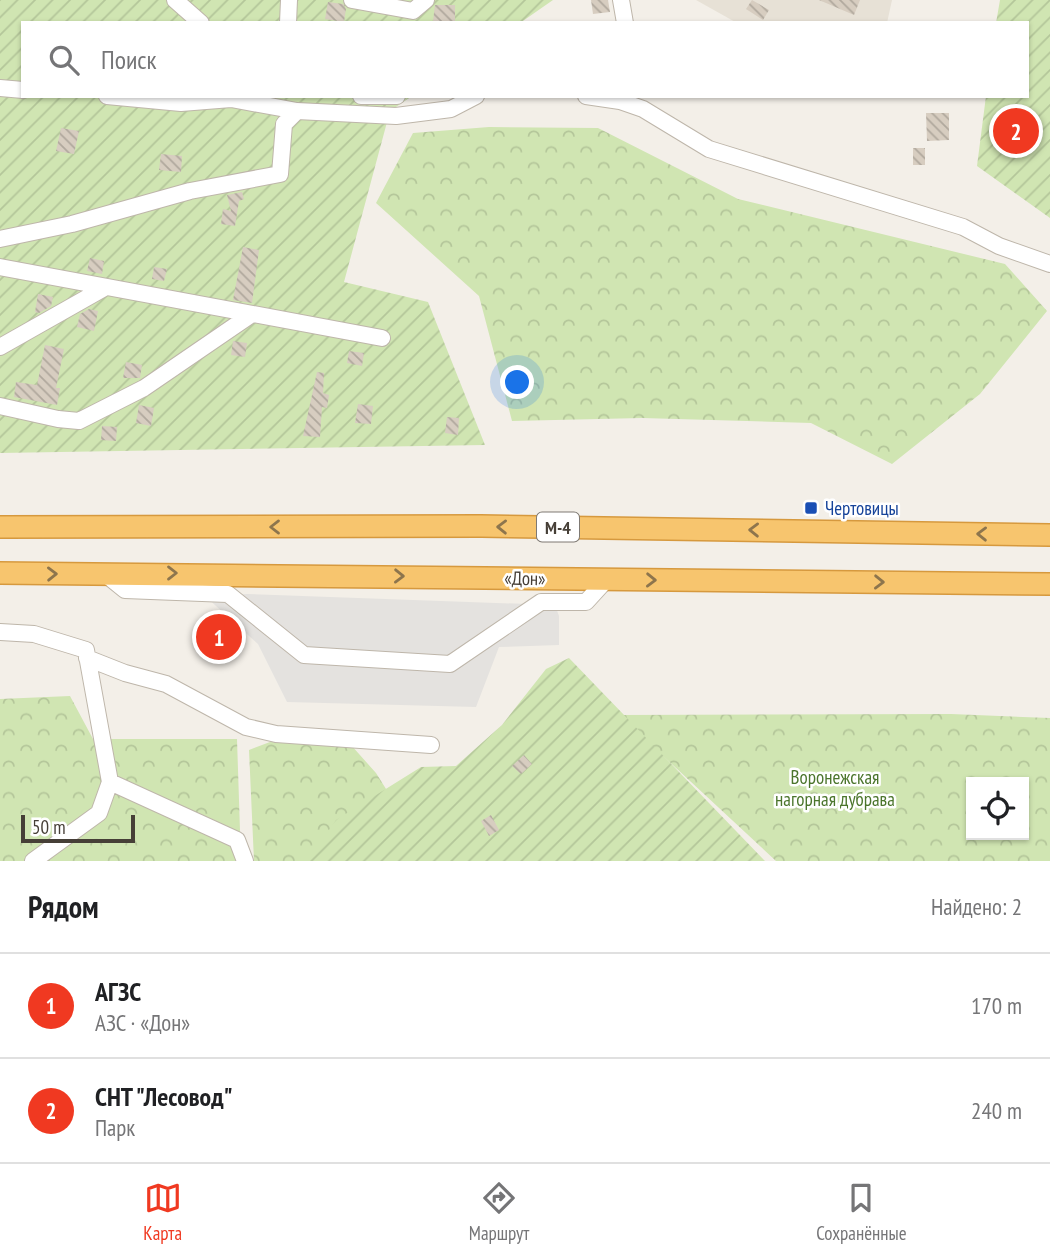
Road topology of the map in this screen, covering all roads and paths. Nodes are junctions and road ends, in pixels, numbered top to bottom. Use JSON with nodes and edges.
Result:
{"nodes":[{"id":1,"x":175,"y":0,"type":"edge"},
{"id":2,"x":289,"y":0,"type":"edge"},
{"id":3,"x":352,"y":0,"type":"edge"},
{"id":4,"x":426,"y":0,"type":"edge"},
{"id":5,"x":621,"y":0,"type":"edge"},
{"id":6,"x":199,"y":21,"type":"edge"},
{"id":7,"x":288,"y":21,"type":"edge"},
{"id":8,"x":625,"y":21,"type":"edge"},
{"id":9,"x":0,"y":88,"type":"edge"},
{"id":10,"x":21,"y":90,"type":"edge"},
{"id":11,"x":128,"y":98,"type":"edge"},
{"id":12,"x":472,"y":98,"type":"edge"},
{"id":13,"x":600,"y":98,"type":"edge"},
{"id":14,"x":297,"y":111,"type":"junction"},
{"id":15,"x":0,"y":239,"type":"edge"},
{"id":16,"x":1050,"y":264,"type":"edge"},
{"id":17,"x":0,"y":267,"type":"edge"},
{"id":18,"x":106,"y":286,"type":"junction"},
{"id":19,"x":252,"y":314,"type":"junction"},
{"id":20,"x":382,"y":338,"type":"dead end"},
{"id":21,"x":0,"y":347,"type":"edge"},
{"id":22,"x":0,"y":406,"type":"edge"},
{"id":23,"x":0,"y":527,"type":"edge"},
{"id":24,"x":1050,"y":535,"type":"edge"},
{"id":25,"x":0,"y":573,"type":"edge"},
{"id":26,"x":104,"y":573,"type":"junction"},
{"id":27,"x":607,"y":579,"type":"junction"},
{"id":28,"x":1050,"y":584,"type":"edge"},
{"id":29,"x":0,"y":632,"type":"edge"},
{"id":30,"x":87,"y":658,"type":"junction"},
{"id":31,"x":431,"y":745,"type":"dead end"},
{"id":32,"x":110,"y":782,"type":"junction"},
{"id":33,"x":33,"y":861,"type":"edge"},
{"id":34,"x":245,"y":861,"type":"edge"}],
"edges":[{"from":1,"to":6,"type":"street"},
{"from":2,"to":7,"type":"street"},
{"from":3,"to":4,"type":"street"},
{"from":5,"to":8,"type":"street"},
{"from":9,"to":10,"type":"street"},
{"from":11,"to":14,"type":"street"},
{"from":12,"to":14,"type":"street"},
{"from":13,"to":16,"type":"street"},
{"from":14,"to":15,"type":"street"},
{"from":17,"to":18,"type":"street"},
{"from":18,"to":19,"type":"street"},
{"from":18,"to":21,"type":"street"},
{"from":19,"to":20,"type":"street"},
{"from":19,"to":22,"type":"street"},
{"from":24,"to":23,"type":"highway","number":"М-4","one_way":true},
{"from":25,"to":26,"type":"highway","name":"«Дон»","one_way":true},
{"from":26,"to":27,"type":"highway","name":"«Дон»","one_way":true},
{"from":26,"to":27,"type":"street"},
{"from":27,"to":28,"type":"highway","name":"«Дон»","one_way":true},
{"from":29,"to":30,"type":"street"},
{"from":30,"to":31,"type":"street"},
{"from":30,"to":32,"type":"street"},
{"from":32,"to":33,"type":"street"},
{"from":32,"to":34,"type":"street"}]}
